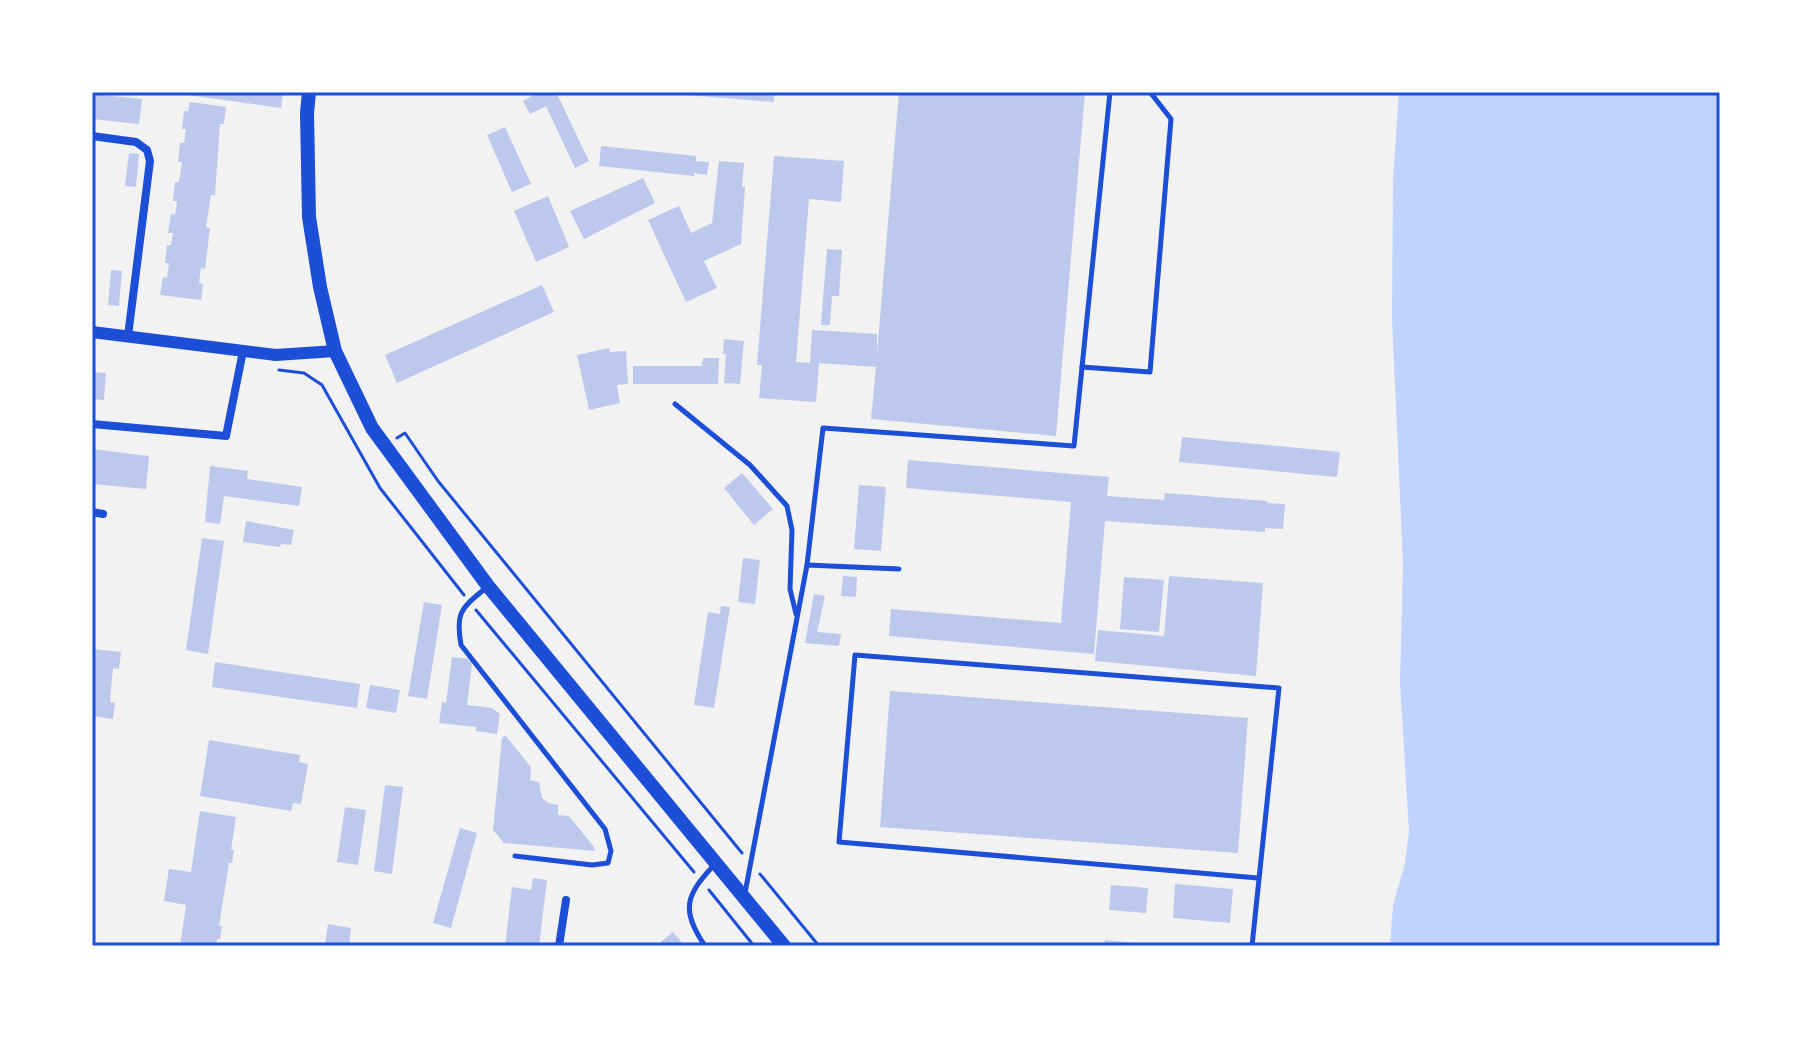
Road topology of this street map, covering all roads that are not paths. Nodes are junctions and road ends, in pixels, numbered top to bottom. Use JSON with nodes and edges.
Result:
{"nodes":[{"id":1,"x":309,"y":92,"type":"edge"},
{"id":2,"x":1110,"y":92,"type":"edge"},
{"id":3,"x":1150,"y":92,"type":"edge"},
{"id":4,"x":92,"y":136,"type":"edge"},
{"id":5,"x":92,"y":332,"type":"edge"},
{"id":6,"x":128,"y":336,"type":"junction"},
{"id":7,"x":243,"y":351,"type":"junction"},
{"id":8,"x":335,"y":351,"type":"junction"},
{"id":9,"x":1082,"y":367,"type":"junction"},
{"id":10,"x":675,"y":404,"type":"dead end"},
{"id":11,"x":92,"y":424,"type":"edge"},
{"id":12,"x":92,"y":512,"type":"edge"},
{"id":13,"x":103,"y":514,"type":"dead end"},
{"id":14,"x":807,"y":565,"type":"junction"},
{"id":15,"x":899,"y":569,"type":"dead end"},
{"id":16,"x":488,"y":586,"type":"junction"},
{"id":17,"x":797,"y":619,"type":"junction"},
{"id":18,"x":515,"y":856,"type":"dead end"},
{"id":19,"x":716,"y":863,"type":"junction"},
{"id":20,"x":1258,"y":878,"type":"junction"},
{"id":21,"x":744,"y":898,"type":"junction"},
{"id":22,"x":566,"y":900,"type":"dead end"},
{"id":23,"x":559,"y":946,"type":"edge"},
{"id":24,"x":705,"y":946,"type":"edge"},
{"id":25,"x":784,"y":946,"type":"edge"},
{"id":26,"x":1252,"y":946,"type":"edge"}],
"edges":[{"from":1,"to":8,"type":"main road"},
{"from":2,"to":9,"type":"lane"},
{"from":3,"to":9,"type":"lane"},
{"from":4,"to":6,"type":"street"},
{"from":5,"to":6,"type":"street"},
{"from":6,"to":7,"type":"street"},
{"from":7,"to":8,"type":"street"},
{"from":7,"to":11,"type":"street"},
{"from":8,"to":16,"type":"main road"},
{"from":9,"to":14,"type":"lane"},
{"from":10,"to":17,"type":"lane"},
{"from":12,"to":13,"type":"street"},
{"from":14,"to":15,"type":"lane"},
{"from":14,"to":17,"type":"lane"},
{"from":16,"to":18,"type":"lane"},
{"from":16,"to":19,"type":"main road"},
{"from":17,"to":21,"type":"lane"},
{"from":19,"to":21,"type":"main road"},
{"from":19,"to":24,"type":"lane"},
{"from":20,"to":20,"type":"lane"},
{"from":20,"to":26,"type":"lane"},
{"from":21,"to":25,"type":"main road"},
{"from":22,"to":23,"type":"street"}]}
